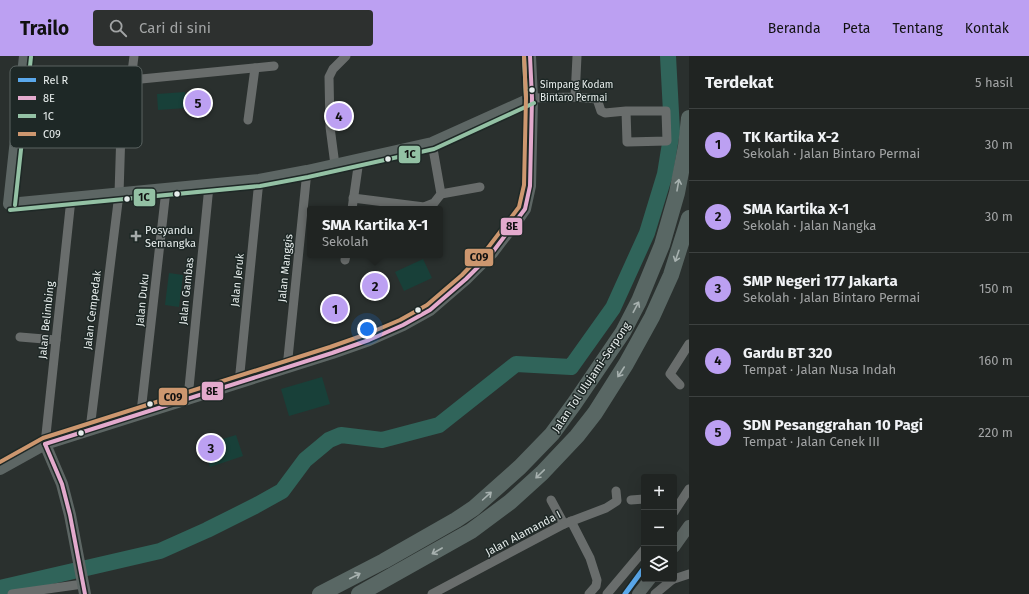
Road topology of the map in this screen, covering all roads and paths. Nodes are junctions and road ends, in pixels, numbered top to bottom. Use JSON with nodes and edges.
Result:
{"nodes":[{"id":1,"x":25,"y":56,"type":"edge"},
{"id":2,"x":134,"y":56,"type":"edge"},
{"id":3,"x":346,"y":56,"type":"edge"},
{"id":4,"x":530,"y":56,"type":"edge"},
{"id":5,"x":577,"y":56,"type":"edge"},
{"id":6,"x":24,"y":66,"type":"edge"},
{"id":7,"x":133,"y":66,"type":"edge"},
{"id":8,"x":274,"y":66,"type":"dead end"},
{"id":9,"x":254,"y":68,"type":"junction"},
{"id":10,"x":142,"y":79,"type":"edge"},
{"id":11,"x":575,"y":97,"type":"junction"},
{"id":12,"x":532,"y":98,"type":"junction"},
{"id":13,"x":626,"y":111,"type":"junction"},
{"id":14,"x":689,"y":118,"type":"edge"},
{"id":15,"x":248,"y":120,"type":"dead end"},
{"id":16,"x":432,"y":143,"type":"junction"},
{"id":17,"x":13,"y":148,"type":"edge"},
{"id":18,"x":120,"y":148,"type":"edge"},
{"id":19,"x":359,"y":160,"type":"junction"},
{"id":20,"x":335,"y":165,"type":"junction"},
{"id":21,"x":307,"y":171,"type":"junction"},
{"id":22,"x":258,"y":180,"type":"junction"},
{"id":23,"x":209,"y":186,"type":"junction"},
{"id":24,"x":480,"y":187,"type":"dead end"},
{"id":25,"x":166,"y":190,"type":"junction"},
{"id":26,"x":119,"y":194,"type":"junction"},
{"id":27,"x":441,"y":194,"type":"junction"},
{"id":28,"x":353,"y":198,"type":"junction"},
{"id":29,"x":70,"y":199,"type":"junction"},
{"id":30,"x":5,"y":204,"type":"edge"},
{"id":31,"x":352,"y":206,"type":"edge"},
{"id":32,"x":416,"y":206,"type":"edge"},
{"id":33,"x":426,"y":206,"type":"edge"},
{"id":34,"x":689,"y":218,"type":"edge"},
{"id":35,"x":20,"y":337,"type":"dead end"},
{"id":36,"x":56,"y":340,"type":"junction"},
{"id":37,"x":689,"y":344,"type":"edge"},
{"id":38,"x":287,"y":368,"type":"junction"},
{"id":39,"x":239,"y":383,"type":"junction"},
{"id":40,"x":680,"y":385,"type":"dead end"},
{"id":41,"x":188,"y":398,"type":"junction"},
{"id":42,"x":141,"y":412,"type":"junction"},
{"id":43,"x":90,"y":429,"type":"junction"},
{"id":44,"x":45,"y":444,"type":"junction"},
{"id":45,"x":0,"y":469,"type":"edge"},
{"id":46,"x":689,"y":489,"type":"edge"},
{"id":47,"x":616,"y":491,"type":"dead end"},
{"id":48,"x":641,"y":499,"type":"edge"},
{"id":49,"x":551,"y":500,"type":"dead end"},
{"id":50,"x":631,"y":500,"type":"dead end"},
{"id":51,"x":677,"y":505,"type":"edge"},
{"id":52,"x":568,"y":523,"type":"junction"},
{"id":53,"x":689,"y":526,"type":"edge"},
{"id":54,"x":675,"y":546,"type":"edge"},
{"id":55,"x":641,"y":554,"type":"edge"},
{"id":56,"x":689,"y":574,"type":"edge"},
{"id":57,"x":677,"y":578,"type":"edge"},
{"id":58,"x":648,"y":582,"type":"edge"},
{"id":59,"x":670,"y":582,"type":"edge"},
{"id":60,"x":83,"y":586,"type":"edge"},
{"id":61,"x":12,"y":594,"type":"edge"},
{"id":62,"x":320,"y":594,"type":"edge"},
{"id":63,"x":359,"y":594,"type":"edge"},
{"id":64,"x":432,"y":594,"type":"edge"},
{"id":65,"x":589,"y":594,"type":"edge"},
{"id":66,"x":607,"y":594,"type":"edge"},
{"id":67,"x":638,"y":594,"type":"edge"},
{"id":68,"x":655,"y":594,"type":"edge"}],
"edges":[{"from":1,"to":6,"type":"main road"},
{"from":2,"to":7,"type":"street","name":"Jalan Cempedak"},
{"from":3,"to":20,"type":"street"},
{"from":4,"to":12,"type":"main road"},
{"from":5,"to":11,"type":"street"},
{"from":8,"to":9,"type":"street"},
{"from":9,"to":10,"type":"street"},
{"from":9,"to":15,"type":"street"},
{"from":11,"to":12,"type":"street"},
{"from":11,"to":13,"type":"street"},
{"from":12,"to":16,"type":"main road"},
{"from":12,"to":38,"type":"main road"},
{"from":13,"to":13,"type":"street"},
{"from":62,"to":14,"type":"highway","name":"Jalan Tol Ulujami–Serpong","one_way":true},
{"from":16,"to":19,"type":"main road"},
{"from":16,"to":27,"type":"street"},
{"from":17,"to":30,"type":"main road"},
{"from":18,"to":26,"type":"street","name":"Jalan Cempedak"},
{"from":19,"to":20,"type":"main road"},
{"from":19,"to":28,"type":"street"},
{"from":20,"to":21,"type":"main road"},
{"from":21,"to":22,"type":"main road"},
{"from":21,"to":38,"type":"street","name":"Jalan Manggis"},
{"from":22,"to":23,"type":"main road"},
{"from":22,"to":39,"type":"street","name":"Jalan Jeruk"},
{"from":23,"to":25,"type":"main road"},
{"from":23,"to":41,"type":"street","name":"Jalan Gambas"},
{"from":24,"to":27,"type":"street"},
{"from":25,"to":26,"type":"main road"},
{"from":25,"to":42,"type":"street","name":"Jalan Duku"},
{"from":26,"to":29,"type":"main road"},
{"from":26,"to":43,"type":"street","name":"Jalan Cempedak"},
{"from":27,"to":33,"type":"street"},
{"from":28,"to":31,"type":"street"},
{"from":28,"to":32,"type":"street"},
{"from":29,"to":30,"type":"main road"},
{"from":29,"to":36,"type":"street","name":"Jalan Belimbing"},
{"from":34,"to":63,"type":"highway","name":"Jalan Tol Ulujami–Serpong","one_way":true},
{"from":35,"to":36,"type":"street"},
{"from":36,"to":44,"type":"street","name":"Jalan Belimbing"},
{"from":37,"to":40,"type":"street"},
{"from":38,"to":39,"type":"main road"},
{"from":39,"to":41,"type":"main road"},
{"from":41,"to":42,"type":"main road"},
{"from":42,"to":43,"type":"main road"},
{"from":43,"to":44,"type":"main road"},
{"from":44,"to":45,"type":"main road"},
{"from":44,"to":60,"type":"main road"},
{"from":46,"to":51,"type":"street"},
{"from":47,"to":52,"type":"street","name":"Jalan Alamanda I"},
{"from":48,"to":50,"type":"street"},
{"from":49,"to":52,"type":"street"},
{"from":52,"to":64,"type":"street","name":"Jalan Alamanda I"},
{"from":52,"to":65,"type":"street"},
{"from":53,"to":54,"type":"main road"},
{"from":55,"to":66,"type":"street"},
{"from":56,"to":57,"type":"street"},
{"from":58,"to":67,"type":"main road"},
{"from":59,"to":68,"type":"street"},
{"from":60,"to":61,"type":"street"}]}
